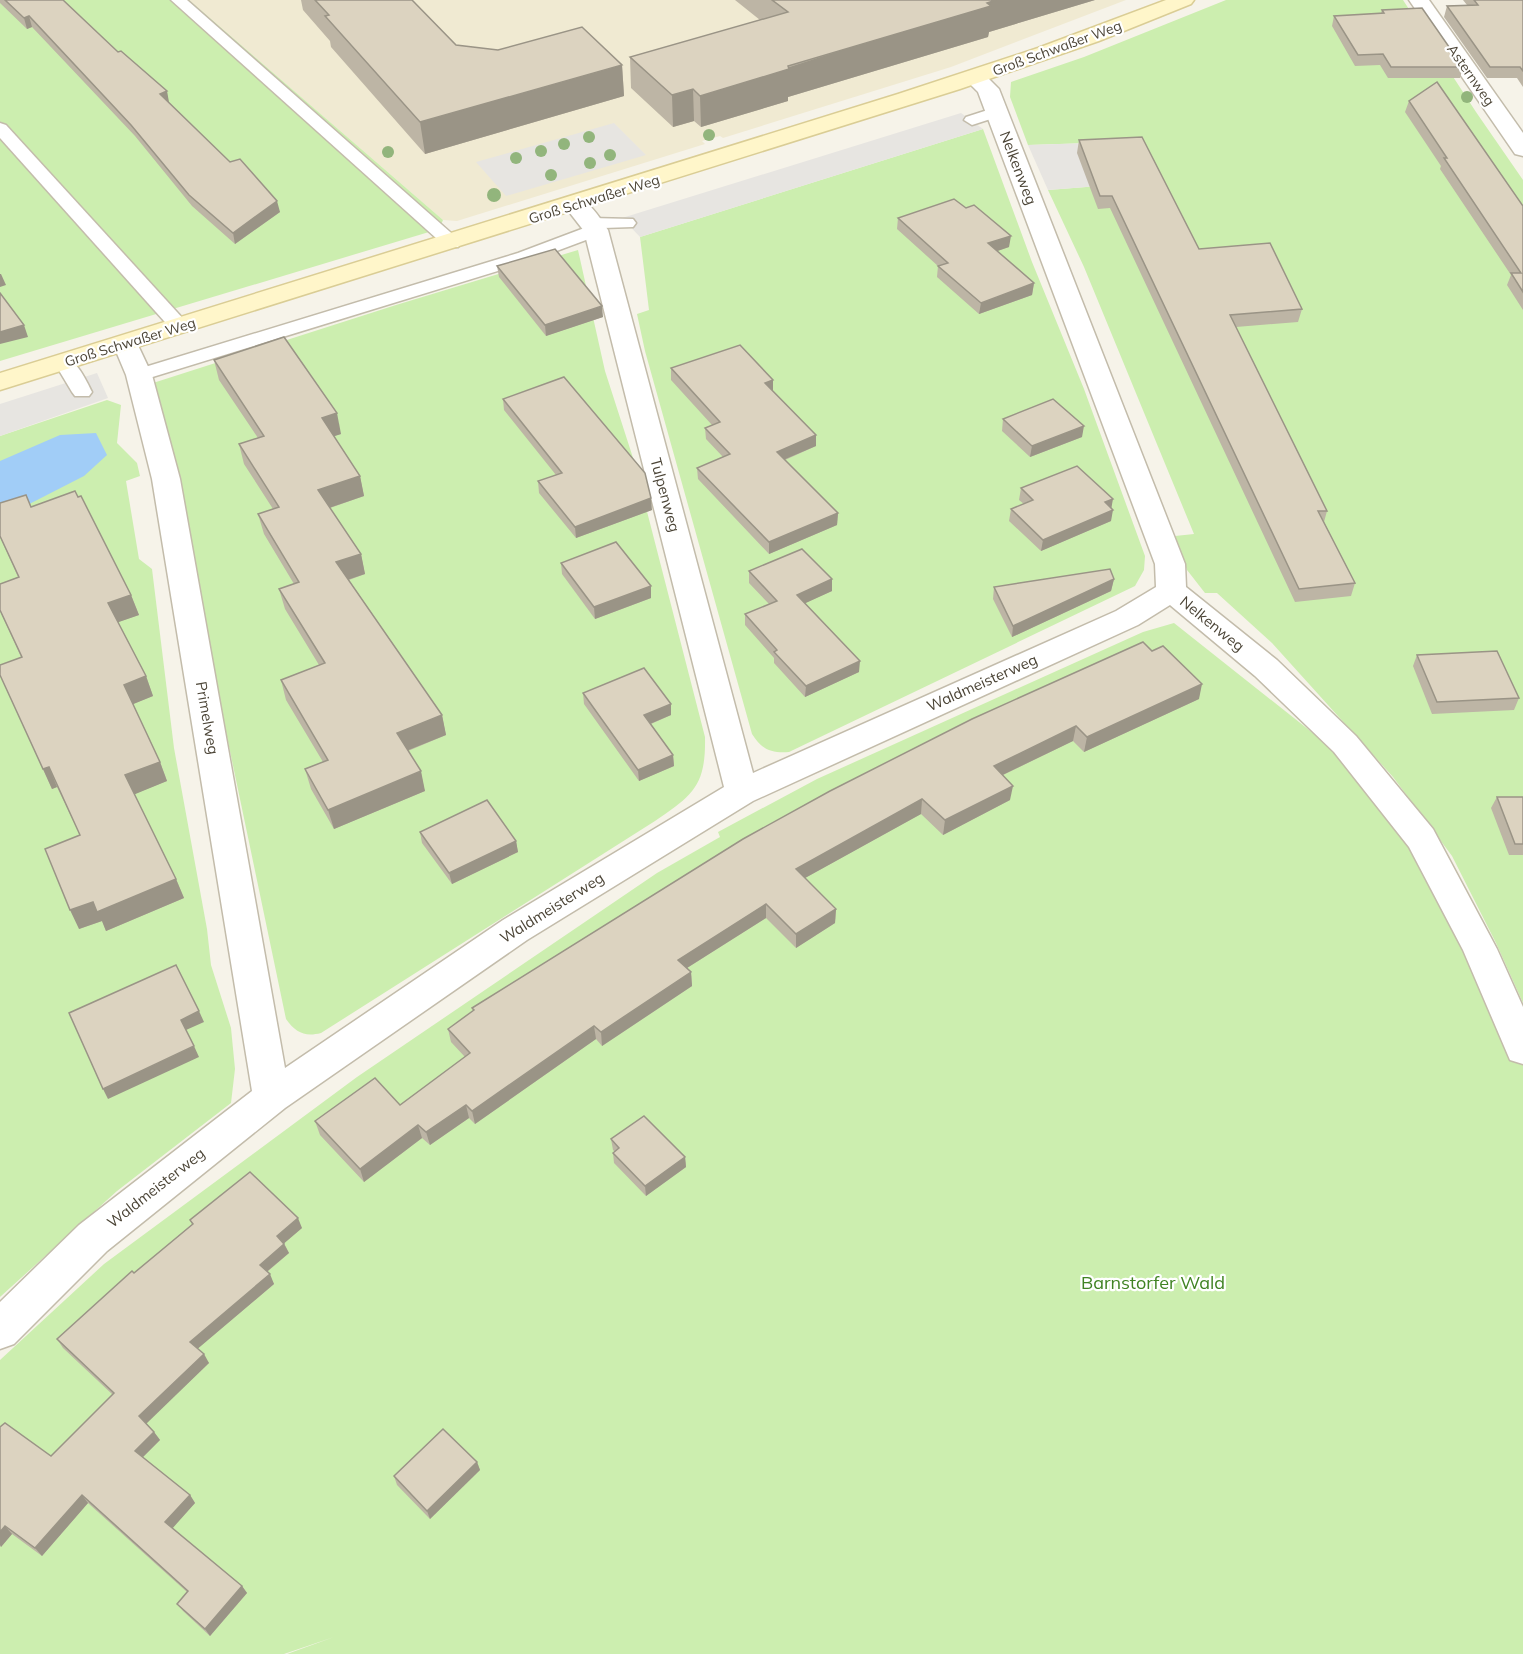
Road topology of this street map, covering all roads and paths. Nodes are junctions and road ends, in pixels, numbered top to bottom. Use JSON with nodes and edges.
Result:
{"nodes":[{"id":1,"x":178,"y":0,"type":"edge"},
{"id":2,"x":1184,"y":0,"type":"edge"},
{"id":3,"x":1419,"y":0,"type":"edge"},
{"id":4,"x":1161,"y":4,"type":"edge"},
{"id":5,"x":975,"y":78,"type":"junction"},
{"id":6,"x":1513,"y":120,"type":"edge"},
{"id":7,"x":0,"y":128,"type":"edge"},
{"id":8,"x":1523,"y":149,"type":"edge"},
{"id":9,"x":588,"y":219,"type":"junction"},
{"id":10,"x":627,"y":223,"type":"dead end"},
{"id":11,"x":452,"y":243,"type":"junction"},
{"id":12,"x":180,"y":327,"type":"junction"},
{"id":13,"x":126,"y":344,"type":"junction"},
{"id":14,"x":63,"y":362,"type":"junction"},
{"id":15,"x":139,"y":375,"type":"junction"},
{"id":16,"x":0,"y":382,"type":"edge"},
{"id":17,"x":82,"y":392,"type":"dead end"},
{"id":18,"x":1171,"y":591,"type":"junction"},
{"id":19,"x":742,"y":792,"type":"junction"},
{"id":20,"x":1523,"y":1049,"type":"edge"},
{"id":21,"x":272,"y":1096,"type":"junction"},
{"id":22,"x":0,"y":1330,"type":"edge"}],
"edges":[{"from":1,"to":11,"type":"lane"},
{"from":2,"to":4,"type":"street","name":"Groß Schwaßer Weg"},
{"from":3,"to":6,"type":"street","name":"Asternweg"},
{"from":4,"to":5,"type":"street","name":"Groß Schwaßer Weg"},
{"from":5,"to":9,"type":"street","name":"Groß Schwaßer Weg"},
{"from":5,"to":18,"type":"street","name":"Nelkenweg"},
{"from":6,"to":8,"type":"street","name":"Asternweg"},
{"from":7,"to":12,"type":"lane"},
{"from":9,"to":10,"type":"lane"},
{"from":9,"to":11,"type":"street","name":"Groß Schwaßer Weg"},
{"from":9,"to":15,"type":"lane"},
{"from":9,"to":19,"type":"street","name":"Tulpenweg"},
{"from":11,"to":12,"type":"street","name":"Groß Schwaßer Weg"},
{"from":12,"to":13,"type":"street","name":"Groß Schwaßer Weg"},
{"from":13,"to":14,"type":"street","name":"Groß Schwaßer Weg"},
{"from":13,"to":15,"type":"street","name":"Primelweg"},
{"from":14,"to":16,"type":"street","name":"Groß Schwaßer Weg"},
{"from":14,"to":17,"type":"lane"},
{"from":15,"to":21,"type":"street","name":"Primelweg"},
{"from":18,"to":19,"type":"street","name":"Waldmeisterweg"},
{"from":18,"to":20,"type":"street","name":"Nelkenweg"},
{"from":19,"to":21,"type":"street","name":"Waldmeisterweg"},
{"from":21,"to":22,"type":"street","name":"Waldmeisterweg"}]}
